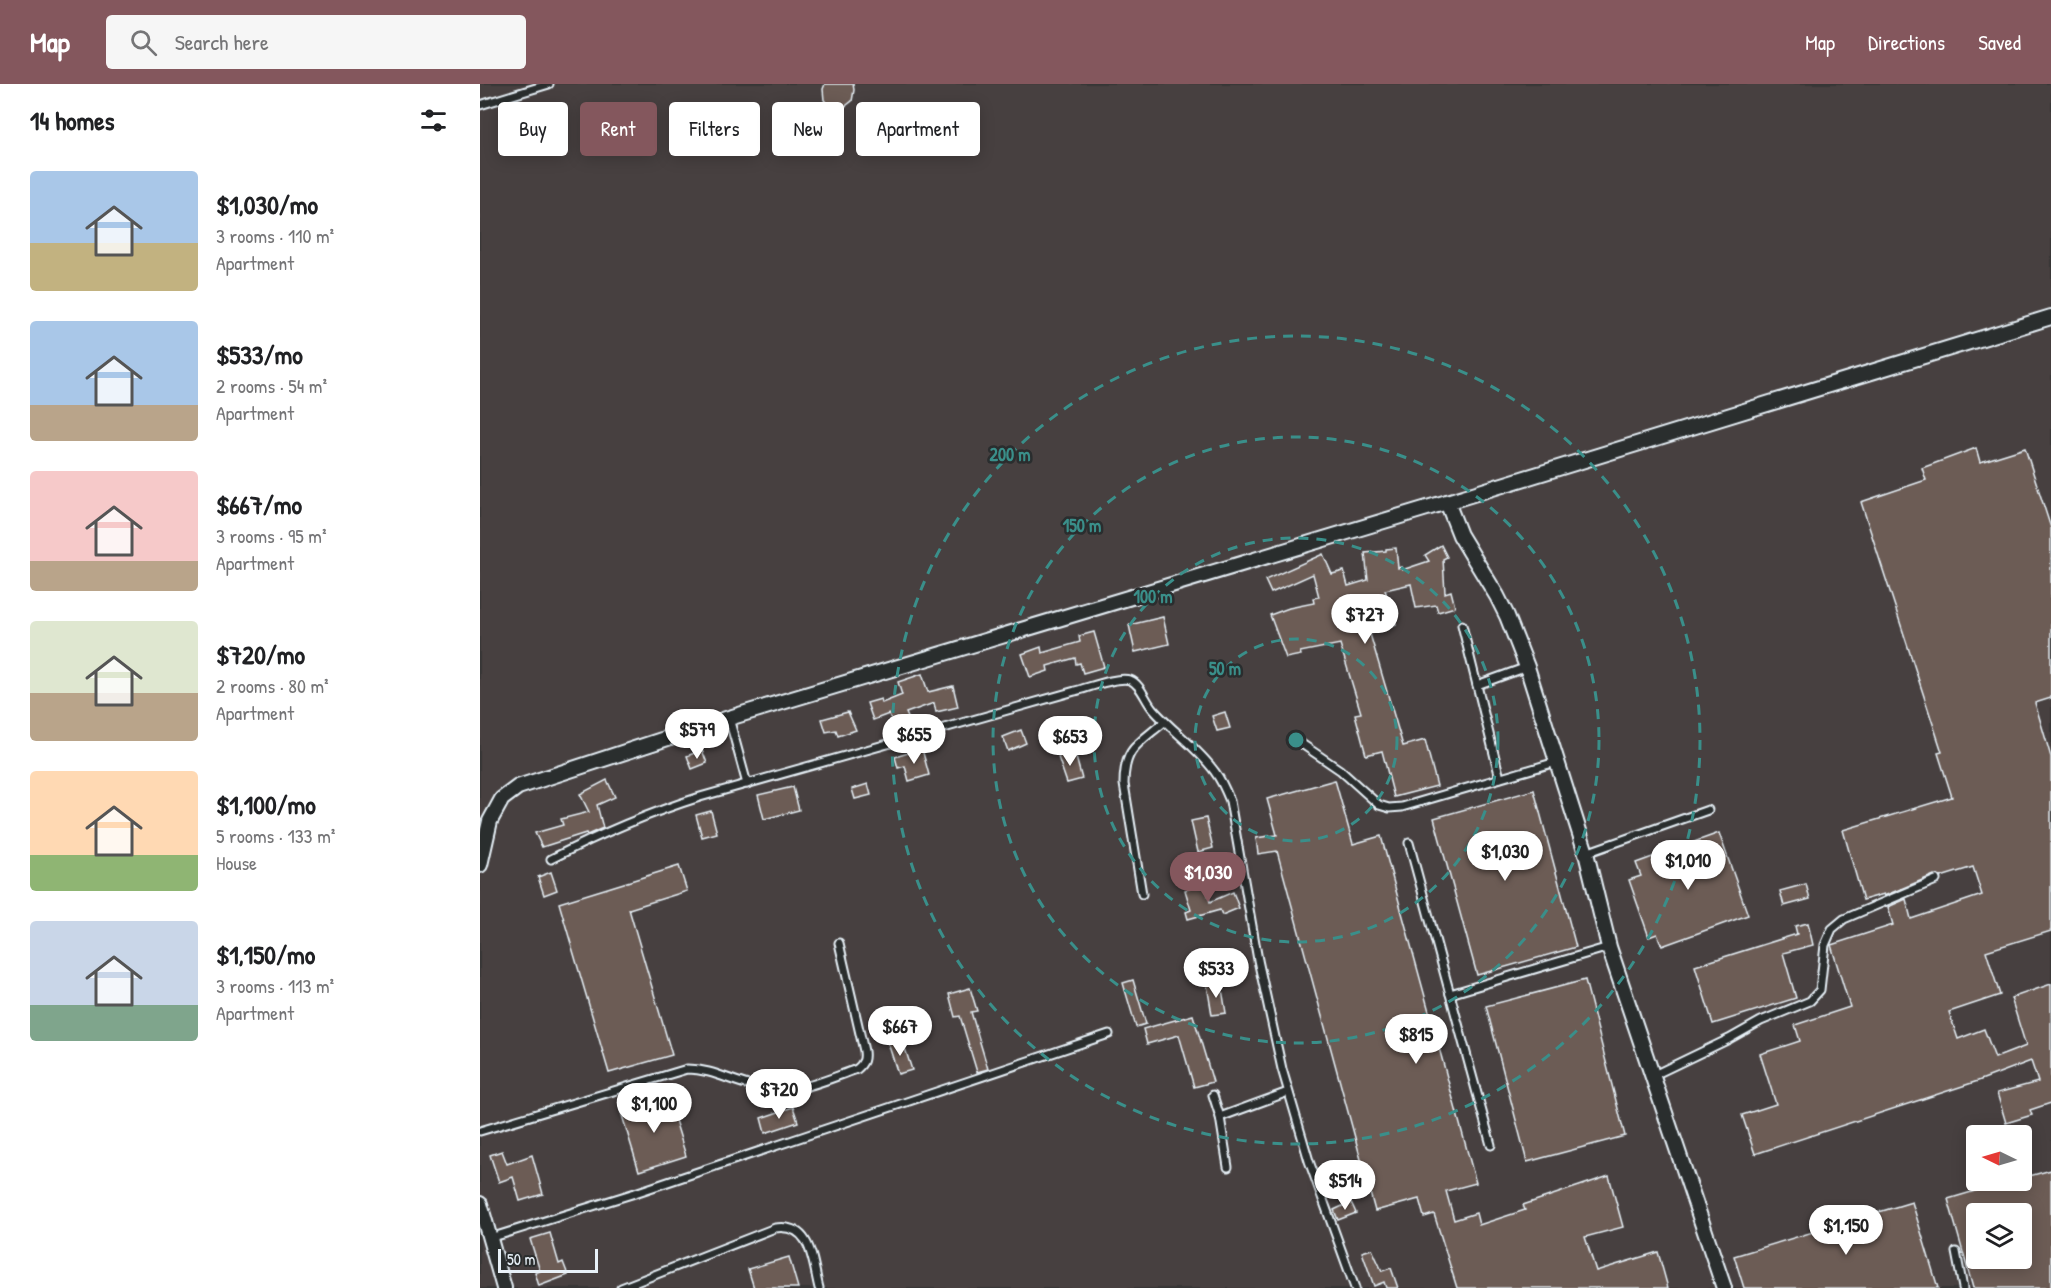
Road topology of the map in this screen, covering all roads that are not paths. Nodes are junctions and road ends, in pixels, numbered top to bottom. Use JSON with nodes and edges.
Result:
{"nodes":[{"id":1,"x":549,"y":84,"type":"edge"},
{"id":2,"x":480,"y":105,"type":"edge"},
{"id":3,"x":2050,"y":320,"type":"edge"},
{"id":4,"x":1448,"y":502,"type":"junction"},
{"id":5,"x":1462,"y":625,"type":"dead end"},
{"id":6,"x":1527,"y":667,"type":"junction"},
{"id":7,"x":1477,"y":685,"type":"junction"},
{"id":8,"x":729,"y":717,"type":"junction"},
{"id":9,"x":1164,"y":722,"type":"junction"},
{"id":10,"x":1296,"y":740,"type":"dead end"},
{"id":11,"x":1556,"y":762,"type":"junction"},
{"id":12,"x":1500,"y":778,"type":"junction"},
{"id":13,"x":747,"y":784,"type":"junction"},
{"id":14,"x":1707,"y":810,"type":"dead end"},
{"id":15,"x":1409,"y":843,"type":"dead end"},
{"id":16,"x":1586,"y":853,"type":"junction"},
{"id":17,"x":551,"y":858,"type":"dead end"},
{"id":18,"x":480,"y":865,"type":"edge"},
{"id":19,"x":1936,"y":880,"type":"dead end"},
{"id":20,"x":1142,"y":894,"type":"dead end"},
{"id":21,"x":839,"y":943,"type":"dead end"},
{"id":22,"x":1608,"y":947,"type":"junction"},
{"id":23,"x":1450,"y":994,"type":"junction"},
{"id":24,"x":1109,"y":1034,"type":"dead end"},
{"id":25,"x":1652,"y":1076,"type":"junction"},
{"id":26,"x":1288,"y":1092,"type":"junction"},
{"id":27,"x":1213,"y":1095,"type":"dead end"},
{"id":28,"x":1220,"y":1117,"type":"junction"},
{"id":29,"x":480,"y":1131,"type":"edge"},
{"id":30,"x":1491,"y":1145,"type":"dead end"},
{"id":31,"x":1228,"y":1167,"type":"dead end"},
{"id":32,"x":480,"y":1204,"type":"edge"},
{"id":33,"x":490,"y":1238,"type":"junction"},
{"id":34,"x":1956,"y":1252,"type":"dead end"},
{"id":35,"x":626,"y":1287,"type":"edge"},
{"id":36,"x":504,"y":1288,"type":"edge"},
{"id":37,"x":819,"y":1288,"type":"edge"},
{"id":38,"x":1355,"y":1288,"type":"edge"},
{"id":39,"x":1724,"y":1288,"type":"edge"},
{"id":40,"x":1963,"y":1288,"type":"edge"}],
"edges":[{"from":1,"to":2,"type":"lane"},
{"from":3,"to":4,"type":"street"},
{"from":4,"to":6,"type":"street"},
{"from":4,"to":8,"type":"street"},
{"from":5,"to":7,"type":"lane"},
{"from":6,"to":7,"type":"lane"},
{"from":6,"to":11,"type":"street"},
{"from":7,"to":12,"type":"lane"},
{"from":8,"to":13,"type":"lane"},
{"from":8,"to":18,"type":"street"},
{"from":9,"to":13,"type":"lane"},
{"from":9,"to":20,"type":"lane"},
{"from":9,"to":26,"type":"lane"},
{"from":10,"to":12,"type":"lane"},
{"from":11,"to":12,"type":"lane"},
{"from":11,"to":16,"type":"street"},
{"from":13,"to":17,"type":"lane"},
{"from":14,"to":16,"type":"lane"},
{"from":15,"to":23,"type":"lane"},
{"from":16,"to":22,"type":"street"},
{"from":19,"to":25,"type":"lane"},
{"from":21,"to":29,"type":"lane"},
{"from":22,"to":23,"type":"lane"},
{"from":22,"to":25,"type":"street"},
{"from":23,"to":30,"type":"lane"},
{"from":24,"to":33,"type":"lane"},
{"from":25,"to":39,"type":"street"},
{"from":26,"to":28,"type":"lane"},
{"from":26,"to":38,"type":"lane"},
{"from":27,"to":28,"type":"lane"},
{"from":28,"to":31,"type":"lane"},
{"from":32,"to":33,"type":"street"},
{"from":33,"to":36,"type":"street"},
{"from":34,"to":40,"type":"lane"},
{"from":35,"to":37,"type":"lane"}]}
